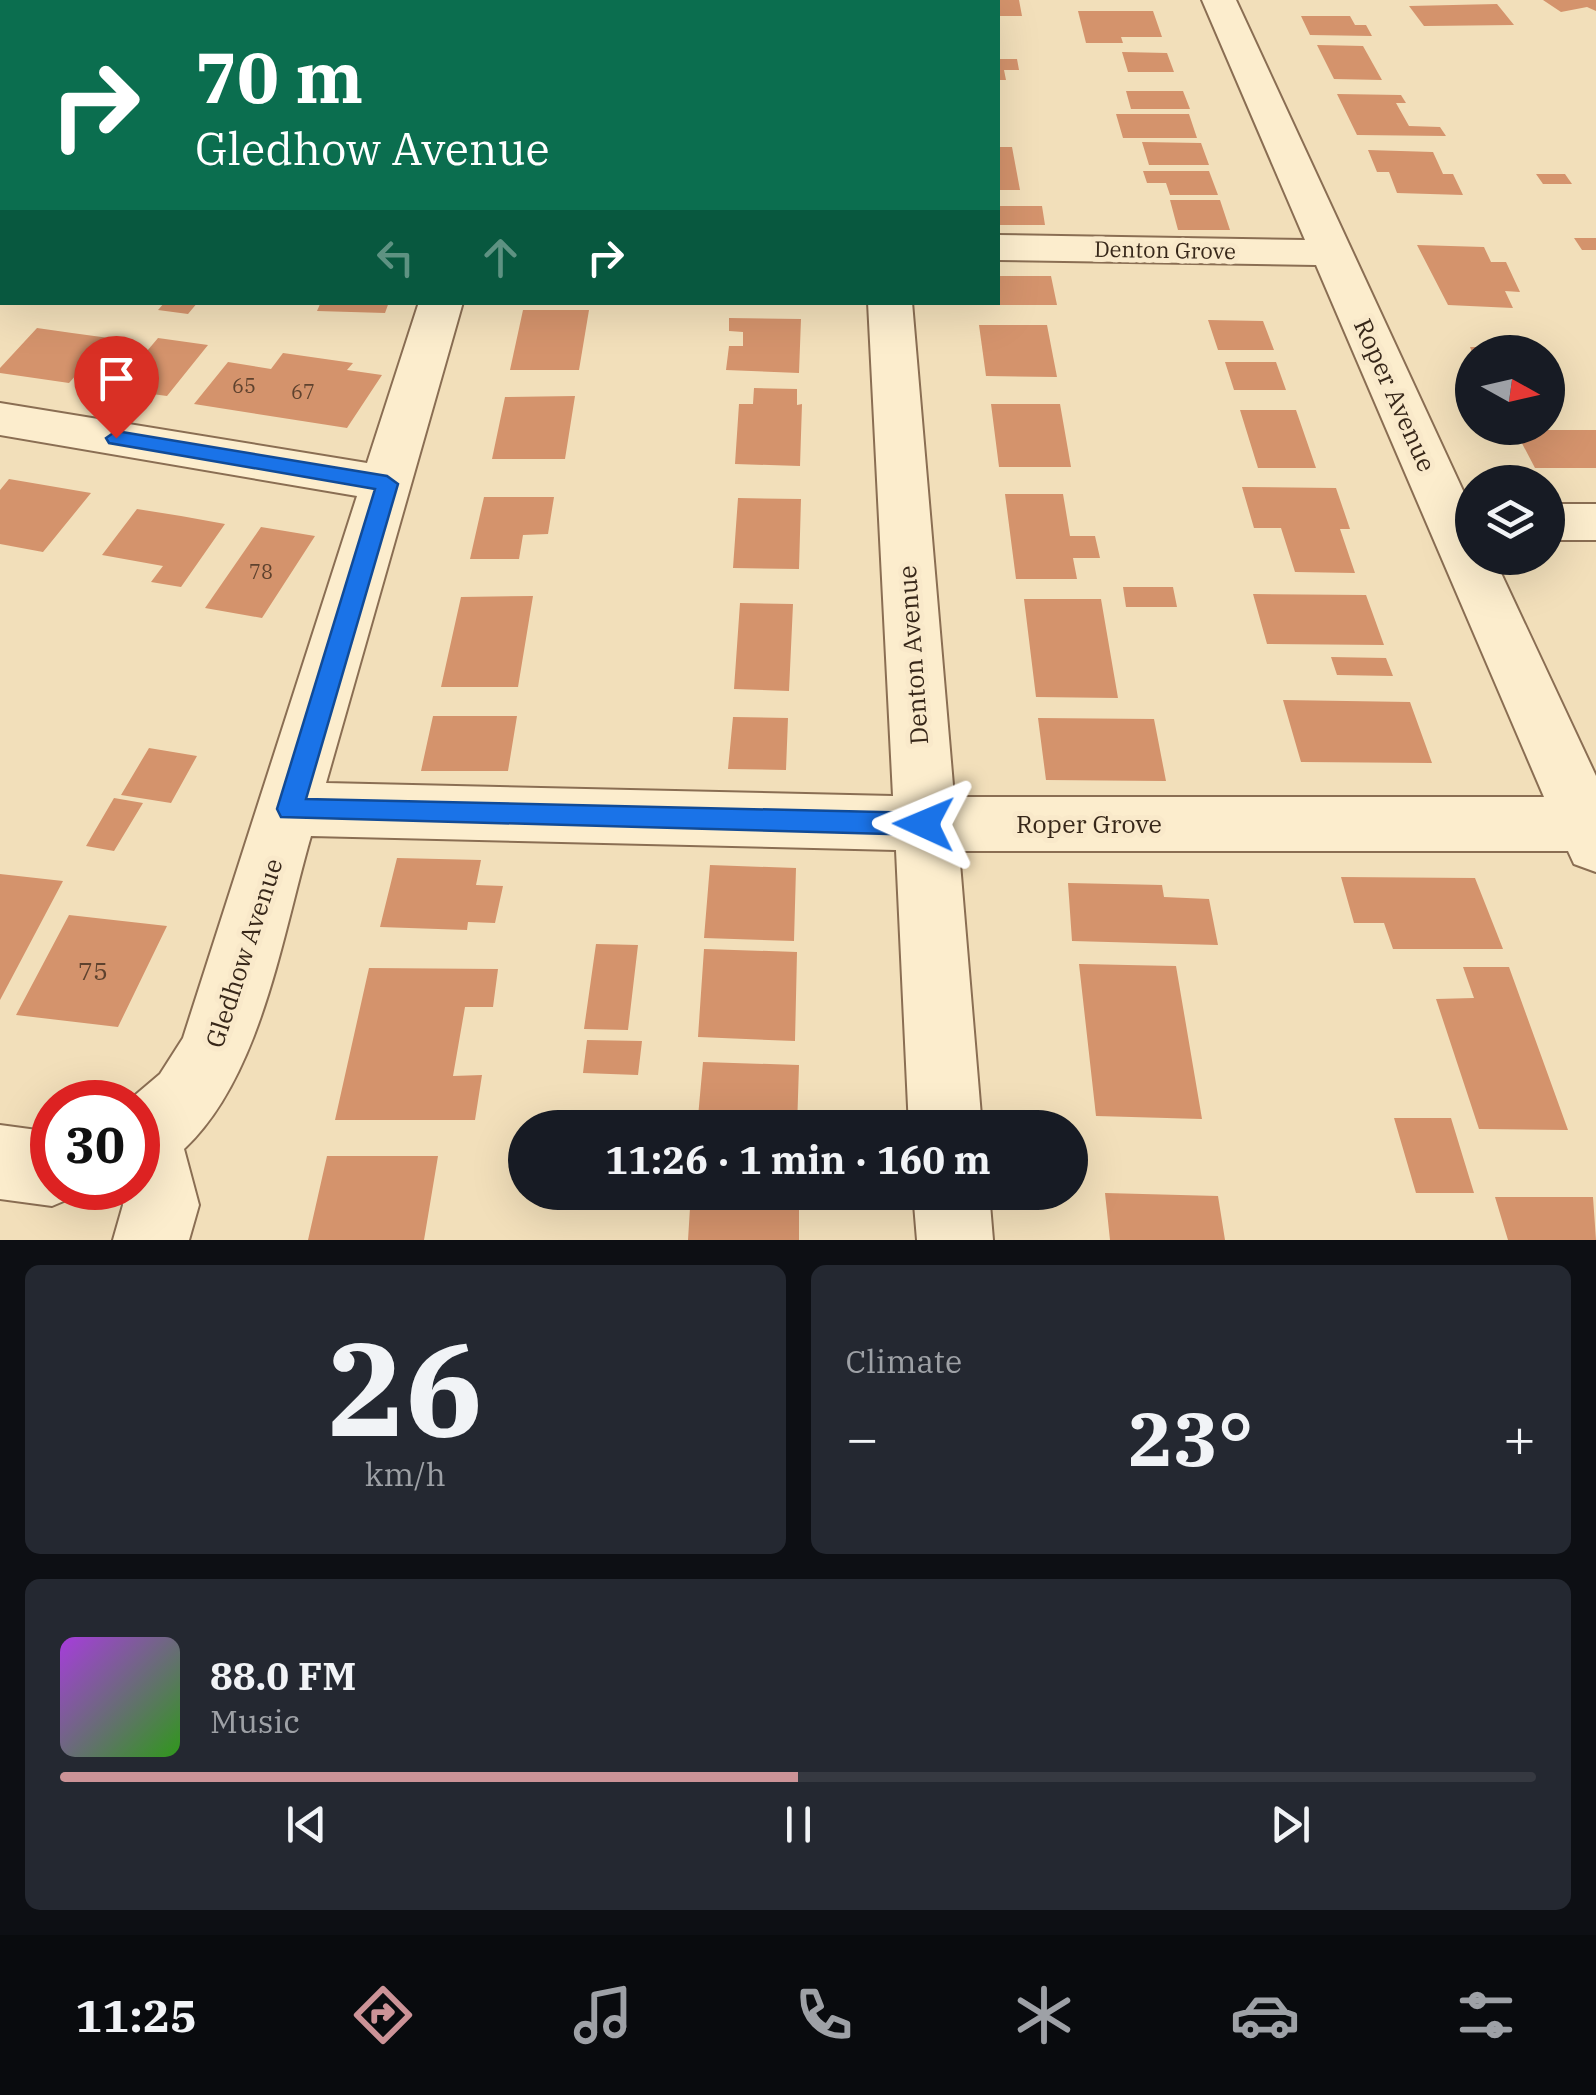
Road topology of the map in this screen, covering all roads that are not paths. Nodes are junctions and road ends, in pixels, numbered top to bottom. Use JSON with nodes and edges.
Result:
{"nodes":[{"id":1,"x":1219,"y":0,"type":"edge"},
{"id":2,"x":1000,"y":248,"type":"edge"},
{"id":3,"x":1332,"y":253,"type":"junction"},
{"id":4,"x":440,"y":305,"type":"edge"},
{"id":5,"x":890,"y":305,"type":"edge"},
{"id":6,"x":0,"y":419,"type":"edge"},
{"id":7,"x":387,"y":484,"type":"junction"},
{"id":8,"x":1455,"y":508,"type":"edge"},
{"id":9,"x":1565,"y":522,"type":"edge"},
{"id":10,"x":1596,"y":522,"type":"edge"},
{"id":11,"x":1484,"y":575,"type":"edge"},
{"id":12,"x":290,"y":809,"type":"junction"},
{"id":13,"x":924,"y":824,"type":"junction"},
{"id":14,"x":1592,"y":834,"type":"edge"},
{"id":15,"x":945,"y":1110,"type":"edge"},
{"id":16,"x":160,"y":1122,"type":"edge"},
{"id":17,"x":0,"y":1162,"type":"edge"},
{"id":18,"x":30,"y":1165,"type":"edge"},
{"id":19,"x":160,"y":1200,"type":"edge"},
{"id":20,"x":952,"y":1210,"type":"edge"},
{"id":21,"x":151,"y":1240,"type":"edge"},
{"id":22,"x":955,"y":1240,"type":"edge"}],
"edges":[{"from":1,"to":3,"type":"street","name":"Roper Avenue"},
{"from":2,"to":3,"type":"street","name":"Denton Grove"},
{"from":3,"to":8,"type":"street","name":"Roper Avenue"},
{"from":4,"to":7,"type":"street","name":"Gledhow Avenue"},
{"from":5,"to":13,"type":"street","name":"Denton Avenue"},
{"from":6,"to":7,"type":"street"},
{"from":7,"to":12,"type":"street","name":"Gledhow Avenue"},
{"from":9,"to":10,"type":"street"},
{"from":11,"to":14,"type":"street","name":"Roper Avenue"},
{"from":12,"to":13,"type":"street","name":"Roper Grove"},
{"from":12,"to":16,"type":"street","name":"Gledhow Avenue"},
{"from":13,"to":14,"type":"street","name":"Roper Grove"},
{"from":13,"to":15,"type":"street","name":"Denton Avenue"},
{"from":17,"to":18,"type":"street"},
{"from":19,"to":21,"type":"street","name":"Gledhow Avenue"},
{"from":20,"to":22,"type":"street"}]}
